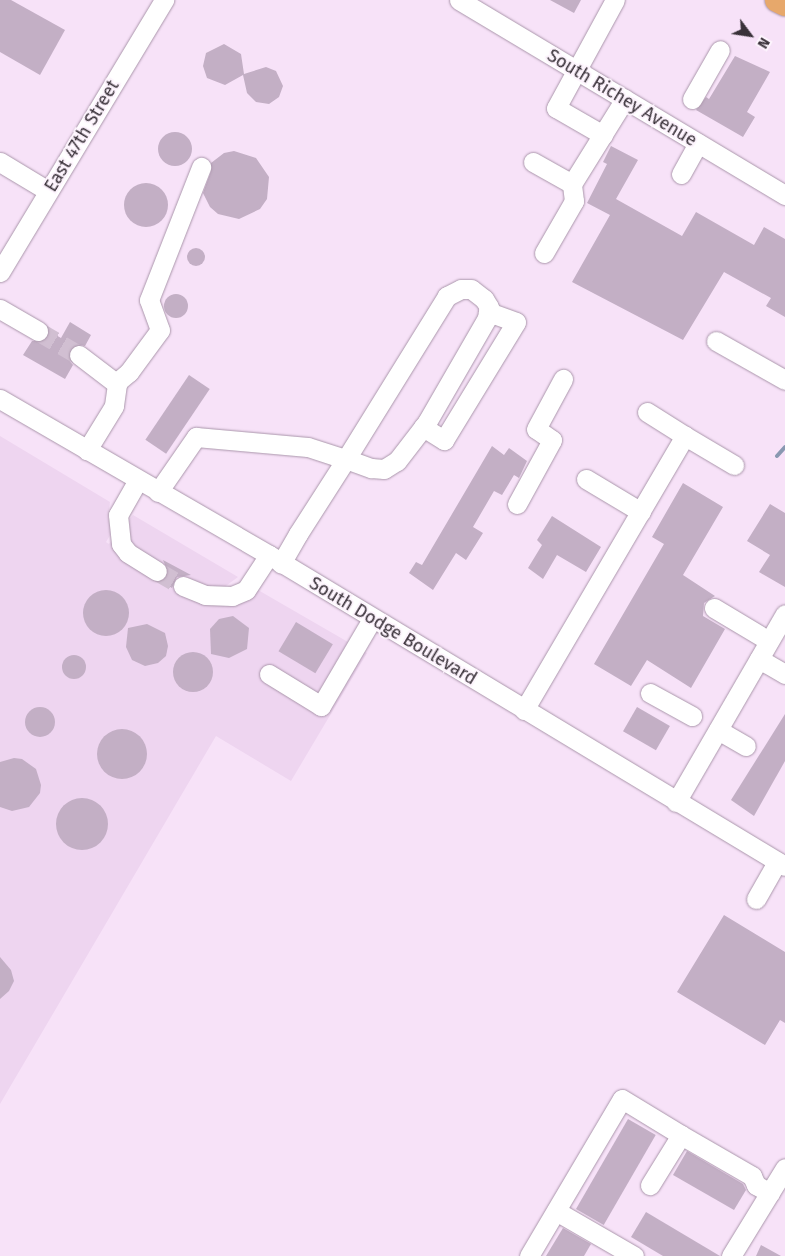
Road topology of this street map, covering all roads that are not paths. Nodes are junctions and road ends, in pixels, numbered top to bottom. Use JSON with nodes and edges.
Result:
{"nodes":[{"id":1,"x":164,"y":0,"type":"edge"},
{"id":2,"x":459,"y":0,"type":"edge"},
{"id":3,"x":615,"y":0,"type":"edge"},
{"id":4,"x":777,"y":0,"type":"edge"},
{"id":5,"x":785,"y":4,"type":"edge"},
{"id":6,"x":720,"y":50,"type":"dead end"},
{"id":7,"x":577,"y":71,"type":"junction"},
{"id":8,"x":625,"y":99,"type":"junction"},
{"id":9,"x":692,"y":99,"type":"dead end"},
{"id":10,"x":603,"y":135,"type":"junction"},
{"id":11,"x":698,"y":143,"type":"junction"},
{"id":12,"x":0,"y":162,"type":"edge"},
{"id":13,"x":532,"y":162,"type":"dead end"},
{"id":14,"x":201,"y":167,"type":"dead end"},
{"id":15,"x":681,"y":174,"type":"dead end"},
{"id":16,"x":572,"y":184,"type":"junction"},
{"id":17,"x":48,"y":190,"type":"junction"},
{"id":18,"x":785,"y":195,"type":"edge"},
{"id":19,"x":544,"y":253,"type":"dead end"},
{"id":20,"x":0,"y":272,"type":"edge"},
{"id":21,"x":0,"y":309,"type":"edge"},
{"id":22,"x":488,"y":312,"type":"junction"},
{"id":23,"x":38,"y":331,"type":"tunnel mouth"},
{"id":24,"x":716,"y":340,"type":"dead end"},
{"id":25,"x":79,"y":355,"type":"tunnel mouth"},
{"id":26,"x":563,"y":379,"type":"dead end"},
{"id":27,"x":785,"y":380,"type":"edge"},
{"id":28,"x":116,"y":383,"type":"junction"},
{"id":29,"x":0,"y":399,"type":"edge"},
{"id":30,"x":647,"y":412,"type":"dead end"},
{"id":31,"x":423,"y":427,"type":"junction"},
{"id":32,"x":685,"y":436,"type":"junction"},
{"id":33,"x":87,"y":450,"type":"junction"},
{"id":34,"x":346,"y":459,"type":"junction"},
{"id":35,"x":734,"y":465,"type":"dead end"},
{"id":36,"x":586,"y":479,"type":"dead end"},
{"id":37,"x":138,"y":480,"type":"junction"},
{"id":38,"x":158,"y":492,"type":"junction"},
{"id":39,"x":517,"y":504,"type":"dead end"},
{"id":40,"x":641,"y":512,"type":"junction"},
{"id":41,"x":275,"y":559,"type":"junction"},
{"id":42,"x":157,"y":571,"type":"tunnel mouth"},
{"id":43,"x":183,"y":586,"type":"tunnel mouth"},
{"id":44,"x":714,"y":608,"type":"dead end"},
{"id":45,"x":785,"y":614,"type":"edge"},
{"id":46,"x":372,"y":619,"type":"junction"},
{"id":47,"x":769,"y":641,"type":"junction"},
{"id":48,"x":759,"y":659,"type":"junction"},
{"id":49,"x":269,"y":674,"type":"dead end"},
{"id":50,"x":785,"y":674,"type":"edge"},
{"id":51,"x":650,"y":693,"type":"dead end"},
{"id":52,"x":524,"y":710,"type":"junction"},
{"id":53,"x":692,"y":716,"type":"dead end"},
{"id":54,"x":718,"y":730,"type":"junction"},
{"id":55,"x":746,"y":746,"type":"dead end"},
{"id":56,"x":676,"y":802,"type":"junction"},
{"id":57,"x":781,"y":864,"type":"edge"},
{"id":58,"x":756,"y":899,"type":"dead end"},
{"id":59,"x":681,"y":1135,"type":"junction"},
{"id":60,"x":785,"y":1168,"type":"edge"},
{"id":61,"x":650,"y":1185,"type":"dead end"},
{"id":62,"x":775,"y":1194,"type":"edge"},
{"id":63,"x":556,"y":1211,"type":"junction"},
{"id":64,"x":529,"y":1256,"type":"edge"},
{"id":65,"x":634,"y":1256,"type":"edge"},
{"id":66,"x":731,"y":1256,"type":"edge"}],
"edges":[{"from":1,"to":17,"type":"street","name":"East 47th Street"},
{"from":2,"to":7,"type":"street","name":"South Richey Avenue"},
{"from":3,"to":7,"type":"street"},
{"from":4,"to":5,"type":"main road"},
{"from":6,"to":9,"type":"street"},
{"from":7,"to":8,"type":"street","name":"South Richey Avenue"},
{"from":7,"to":10,"type":"street"},
{"from":8,"to":10,"type":"street"},
{"from":8,"to":11,"type":"street","name":"South Richey Avenue"},
{"from":10,"to":16,"type":"street"},
{"from":11,"to":15,"type":"street"},
{"from":11,"to":18,"type":"street","name":"South Richey Avenue"},
{"from":12,"to":17,"type":"street"},
{"from":13,"to":16,"type":"street"},
{"from":14,"to":28,"type":"street"},
{"from":16,"to":19,"type":"street"},
{"from":17,"to":20,"type":"street","name":"East 47th Street"},
{"from":21,"to":23,"type":"street"},
{"from":22,"to":31,"type":"street"},
{"from":22,"to":31,"type":"street"},
{"from":22,"to":34,"type":"street"},
{"from":24,"to":27,"type":"street"},
{"from":25,"to":28,"type":"street"},
{"from":26,"to":39,"type":"street"},
{"from":28,"to":33,"type":"street"},
{"from":29,"to":33,"type":"street","name":"South Dodge Boulevard"},
{"from":30,"to":32,"type":"street"},
{"from":31,"to":34,"type":"street"},
{"from":32,"to":35,"type":"street"},
{"from":32,"to":40,"type":"street"},
{"from":33,"to":37,"type":"street","name":"South Dodge Boulevard"},
{"from":34,"to":38,"type":"street"},
{"from":34,"to":41,"type":"street"},
{"from":36,"to":40,"type":"street"},
{"from":37,"to":38,"type":"street","name":"South Dodge Boulevard"},
{"from":37,"to":42,"type":"street"},
{"from":38,"to":41,"type":"street","name":"South Dodge Boulevard"},
{"from":40,"to":52,"type":"street"},
{"from":41,"to":43,"type":"street"},
{"from":41,"to":46,"type":"street","name":"South Dodge Boulevard"},
{"from":44,"to":47,"type":"street"},
{"from":45,"to":47,"type":"street"},
{"from":46,"to":49,"type":"street"},
{"from":46,"to":52,"type":"street","name":"South Dodge Boulevard"},
{"from":47,"to":48,"type":"street"},
{"from":48,"to":50,"type":"street"},
{"from":48,"to":54,"type":"street"},
{"from":51,"to":53,"type":"street"},
{"from":52,"to":56,"type":"street","name":"South Dodge Boulevard"},
{"from":54,"to":55,"type":"street"},
{"from":54,"to":56,"type":"street"},
{"from":56,"to":57,"type":"street","name":"South Dodge Boulevard"},
{"from":57,"to":58,"type":"street"},
{"from":59,"to":61,"type":"street"},
{"from":59,"to":62,"type":"street"},
{"from":59,"to":63,"type":"street"},
{"from":60,"to":62,"type":"street"},
{"from":62,"to":66,"type":"street"},
{"from":63,"to":64,"type":"street"},
{"from":63,"to":65,"type":"street"}]}
